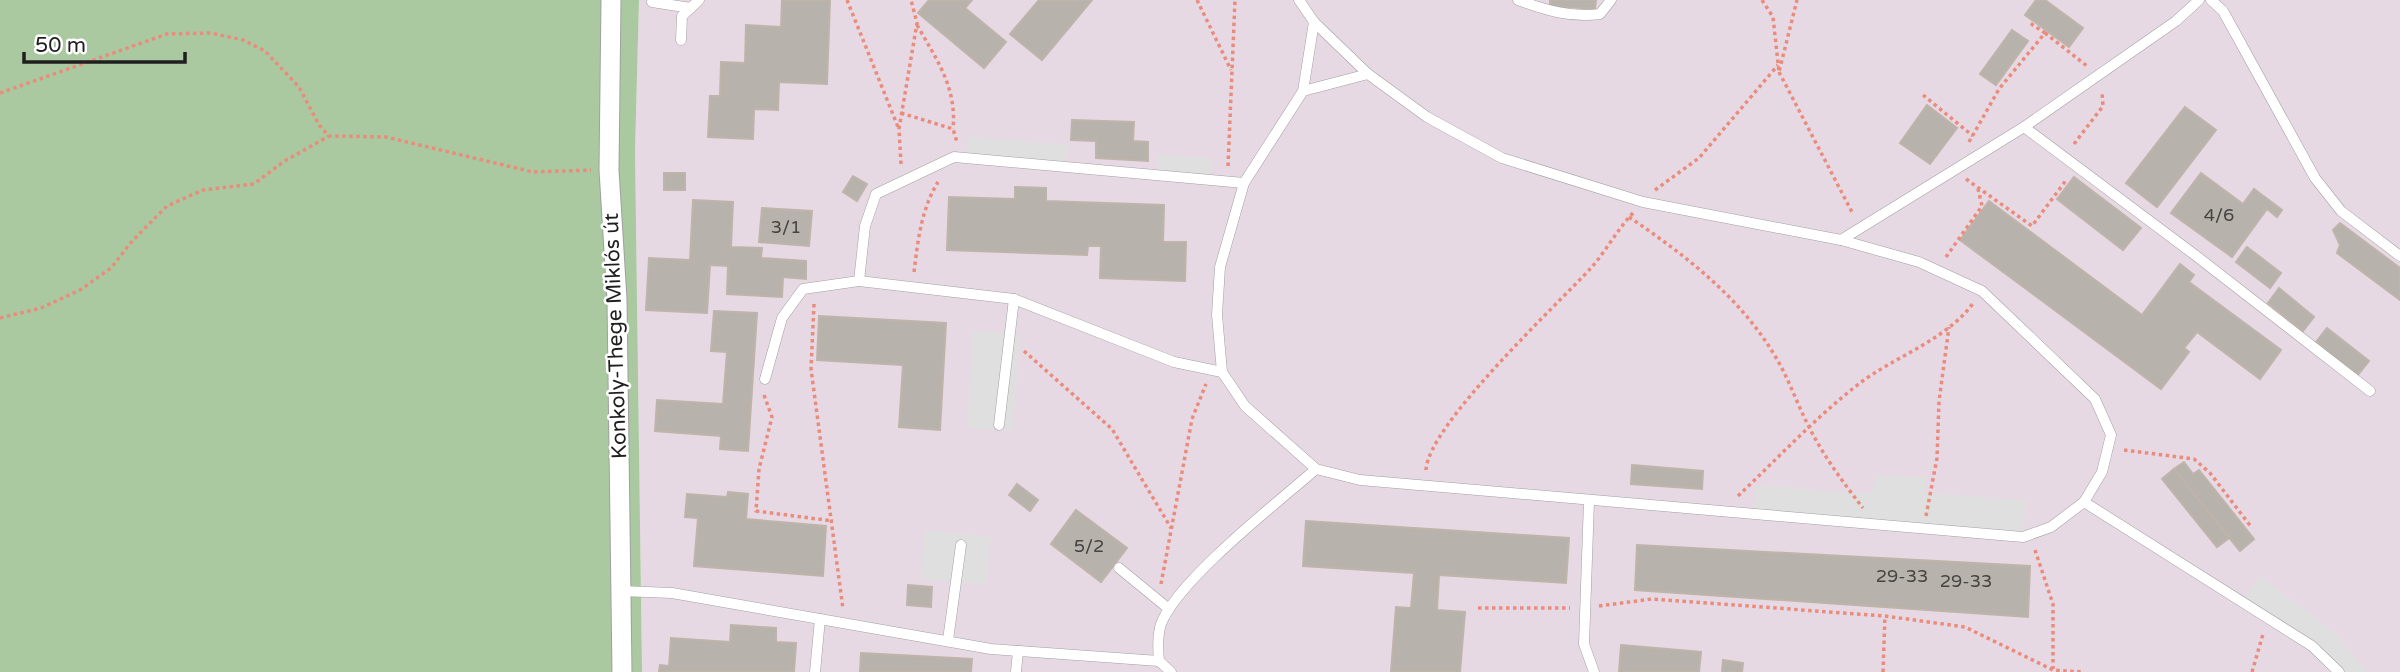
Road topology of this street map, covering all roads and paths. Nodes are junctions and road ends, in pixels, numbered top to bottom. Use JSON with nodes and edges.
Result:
{"nodes":[{"id":1,"x":611,"y":0,"type":"edge"},
{"id":2,"x":699,"y":0,"type":"edge"},
{"id":3,"x":847,"y":0,"type":"edge"},
{"id":4,"x":911,"y":0,"type":"edge"},
{"id":5,"x":1197,"y":0,"type":"edge"},
{"id":6,"x":1235,"y":0,"type":"edge"},
{"id":7,"x":1299,"y":0,"type":"edge"},
{"id":8,"x":1518,"y":0,"type":"edge"},
{"id":9,"x":1611,"y":0,"type":"edge"},
{"id":10,"x":1762,"y":0,"type":"edge"},
{"id":11,"x":1797,"y":0,"type":"edge"},
{"id":12,"x":2199,"y":0,"type":"edge"},
{"id":13,"x":2211,"y":0,"type":"edge"},
{"id":14,"x":652,"y":2,"type":"dead end"},
{"id":15,"x":691,"y":8,"type":"junction"},
{"id":16,"x":1314,"y":22,"type":"junction"},
{"id":17,"x":917,"y":23,"type":"junction"},
{"id":18,"x":2045,"y":33,"type":"dead end"},
{"id":19,"x":681,"y":40,"type":"dead end"},
{"id":20,"x":1778,"y":65,"type":"junction"},
{"id":21,"x":1232,"y":72,"type":"junction"},
{"id":22,"x":1779,"y":72,"type":"junction"},
{"id":23,"x":1368,"y":74,"type":"junction"},
{"id":24,"x":2100,"y":75,"type":"junction"},
{"id":25,"x":1303,"y":91,"type":"junction"},
{"id":26,"x":0,"y":93,"type":"edge"},
{"id":27,"x":1923,"y":95,"type":"dead end"},
{"id":28,"x":2024,"y":127,"type":"junction"},
{"id":29,"x":899,"y":129,"type":"junction"},
{"id":30,"x":953,"y":129,"type":"dead end"},
{"id":31,"x":329,"y":136,"type":"junction"},
{"id":32,"x":1973,"y":136,"type":"dead end"},
{"id":33,"x":2064,"y":157,"type":"junction"},
{"id":34,"x":609,"y":170,"type":"junction"},
{"id":35,"x":903,"y":182,"type":"junction"},
{"id":36,"x":1228,"y":182,"type":"junction"},
{"id":37,"x":1244,"y":183,"type":"junction"},
{"id":38,"x":1978,"y":187,"type":"dead end"},
{"id":39,"x":1643,"y":202,"type":"junction"},
{"id":40,"x":1629,"y":217,"type":"junction"},
{"id":41,"x":1861,"y":228,"type":"junction"},
{"id":42,"x":1841,"y":240,"type":"junction"},
{"id":43,"x":2400,"y":256,"type":"edge"},
{"id":44,"x":1937,"y":270,"type":"junction"},
{"id":45,"x":859,"y":281,"type":"junction"},
{"id":46,"x":814,"y":288,"type":"junction"},
{"id":47,"x":1982,"y":290,"type":"junction"},
{"id":48,"x":1014,"y":299,"type":"junction"},
{"id":49,"x":0,"y":318,"type":"edge"},
{"id":50,"x":1949,"y":327,"type":"junction"},
{"id":51,"x":1010,"y":337,"type":"junction"},
{"id":52,"x":1222,"y":372,"type":"junction"},
{"id":53,"x":765,"y":379,"type":"joint"},
{"id":54,"x":1205,"y":385,"type":"dead end"},
{"id":55,"x":2370,"y":391,"type":"dead end"},
{"id":56,"x":999,"y":425,"type":"dead end"},
{"id":57,"x":1809,"y":426,"type":"junction"},
{"id":58,"x":2108,"y":447,"type":"junction"},
{"id":59,"x":1316,"y":469,"type":"junction"},
{"id":60,"x":1425,"y":485,"type":"junction"},
{"id":61,"x":1589,"y":501,"type":"junction"},
{"id":62,"x":2084,"y":502,"type":"junction"},
{"id":63,"x":1721,"y":512,"type":"junction"},
{"id":64,"x":833,"y":521,"type":"junction"},
{"id":65,"x":1873,"y":525,"type":"junction"},
{"id":66,"x":1171,"y":528,"type":"junction"},
{"id":67,"x":2252,"y":528,"type":"dead end"},
{"id":68,"x":1923,"y":529,"type":"junction"},
{"id":69,"x":2030,"y":535,"type":"junction"},
{"id":70,"x":961,"y":545,"type":"dead end"},
{"id":71,"x":1119,"y":568,"type":"dead end"},
{"id":72,"x":621,"y":592,"type":"junction"},
{"id":73,"x":1158,"y":600,"type":"junction"},
{"id":74,"x":1478,"y":608,"type":"dead end"},
{"id":75,"x":1586,"y":608,"type":"junction"},
{"id":76,"x":1169,"y":609,"type":"junction"},
{"id":77,"x":1885,"y":616,"type":"junction"},
{"id":78,"x":2268,"y":618,"type":"junction"},
{"id":79,"x":820,"y":619,"type":"junction"},
{"id":80,"x":844,"y":623,"type":"junction"},
{"id":81,"x":948,"y":640,"type":"junction"},
{"id":82,"x":1018,"y":651,"type":"junction"},
{"id":83,"x":1159,"y":662,"type":"junction"},
{"id":84,"x":2053,"y":671,"type":"edge"},
{"id":85,"x":622,"y":672,"type":"edge"},
{"id":86,"x":815,"y":672,"type":"edge"},
{"id":87,"x":1016,"y":672,"type":"edge"},
{"id":88,"x":1171,"y":672,"type":"edge"},
{"id":89,"x":1594,"y":672,"type":"edge"},
{"id":90,"x":1883,"y":672,"type":"edge"},
{"id":91,"x":2083,"y":672,"type":"edge"},
{"id":92,"x":2252,"y":672,"type":"edge"},
{"id":93,"x":2339,"y":672,"type":"edge"}],
"edges":[{"from":1,"to":34,"type":"street","name":"Konkoly-Thege Miklós út"},
{"from":2,"to":15,"type":"lane"},
{"from":3,"to":29,"type":"path"},
{"from":4,"to":17,"type":"path"},
{"from":5,"to":21,"type":"path"},
{"from":6,"to":21,"type":"path"},
{"from":7,"to":16,"type":"lane"},
{"from":8,"to":9,"type":"lane"},
{"from":10,"to":20,"type":"path"},
{"from":11,"to":22,"type":"path"},
{"from":12,"to":24,"type":"lane"},
{"from":13,"to":43,"type":"lane"},
{"from":14,"to":15,"type":"lane"},
{"from":15,"to":19,"type":"lane"},
{"from":16,"to":23,"type":"lane"},
{"from":16,"to":25,"type":"lane"},
{"from":17,"to":29,"type":"path"},
{"from":17,"to":30,"type":"path"},
{"from":18,"to":24,"type":"path"},
{"from":20,"to":22,"type":"path"},
{"from":20,"to":39,"type":"path"},
{"from":21,"to":36,"type":"path"},
{"from":22,"to":41,"type":"path"},
{"from":23,"to":25,"type":"lane"},
{"from":23,"to":39,"type":"lane"},
{"from":24,"to":28,"type":"lane"},
{"from":24,"to":33,"type":"path"},
{"from":25,"to":37,"type":"lane"},
{"from":26,"to":31,"type":"path"},
{"from":27,"to":32,"type":"path"},
{"from":28,"to":33,"type":"lane"},
{"from":28,"to":41,"type":"lane"},
{"from":29,"to":35,"type":"path"},
{"from":31,"to":34,"type":"path"},
{"from":31,"to":49,"type":"path"},
{"from":33,"to":55,"type":"lane"},
{"from":34,"to":72,"type":"street","name":"Konkoly-Thege Miklós út"},
{"from":35,"to":36,"type":"lane"},
{"from":35,"to":45,"type":"lane"},
{"from":36,"to":37,"type":"lane"},
{"from":37,"to":52,"type":"lane"},
{"from":38,"to":44,"type":"path"},
{"from":39,"to":40,"type":"path"},
{"from":39,"to":42,"type":"lane"},
{"from":40,"to":57,"type":"path"},
{"from":40,"to":60,"type":"path"},
{"from":41,"to":42,"type":"lane"},
{"from":42,"to":44,"type":"lane"},
{"from":44,"to":47,"type":"lane"},
{"from":45,"to":46,"type":"lane"},
{"from":45,"to":48,"type":"lane"},
{"from":46,"to":53,"type":"lane"},
{"from":46,"to":64,"type":"path"},
{"from":47,"to":50,"type":"path"},
{"from":47,"to":58,"type":"lane"},
{"from":48,"to":51,"type":"lane"},
{"from":48,"to":52,"type":"lane"},
{"from":50,"to":57,"type":"path"},
{"from":50,"to":68,"type":"path"},
{"from":51,"to":56,"type":"lane"},
{"from":51,"to":66,"type":"path"},
{"from":52,"to":59,"type":"lane"},
{"from":53,"to":64,"type":"path"},
{"from":54,"to":66,"type":"path"},
{"from":57,"to":63,"type":"path"},
{"from":57,"to":65,"type":"path"},
{"from":58,"to":62,"type":"lane"},
{"from":58,"to":67,"type":"path"},
{"from":59,"to":60,"type":"lane"},
{"from":59,"to":76,"type":"lane"},
{"from":60,"to":61,"type":"lane"},
{"from":61,"to":63,"type":"lane"},
{"from":61,"to":75,"type":"lane"},
{"from":62,"to":69,"type":"lane"},
{"from":62,"to":78,"type":"lane"},
{"from":63,"to":65,"type":"lane"},
{"from":64,"to":80,"type":"path"},
{"from":65,"to":68,"type":"lane"},
{"from":66,"to":73,"type":"path"},
{"from":68,"to":69,"type":"lane"},
{"from":69,"to":84,"type":"path"},
{"from":70,"to":81,"type":"lane"},
{"from":71,"to":73,"type":"lane"},
{"from":72,"to":79,"type":"lane"},
{"from":72,"to":85,"type":"street","name":"Konkoly-Thege Miklós út"},
{"from":73,"to":76,"type":"lane"},
{"from":74,"to":75,"type":"path"},
{"from":75,"to":77,"type":"path"},
{"from":75,"to":89,"type":"lane"},
{"from":76,"to":83,"type":"lane"},
{"from":77,"to":84,"type":"path"},
{"from":77,"to":90,"type":"path"},
{"from":78,"to":92,"type":"path"},
{"from":78,"to":93,"type":"lane"},
{"from":79,"to":80,"type":"lane"},
{"from":79,"to":86,"type":"lane"},
{"from":80,"to":81,"type":"lane"},
{"from":81,"to":82,"type":"lane"},
{"from":82,"to":83,"type":"lane"},
{"from":82,"to":87,"type":"lane"},
{"from":83,"to":88,"type":"lane"},
{"from":84,"to":91,"type":"path"}]}
